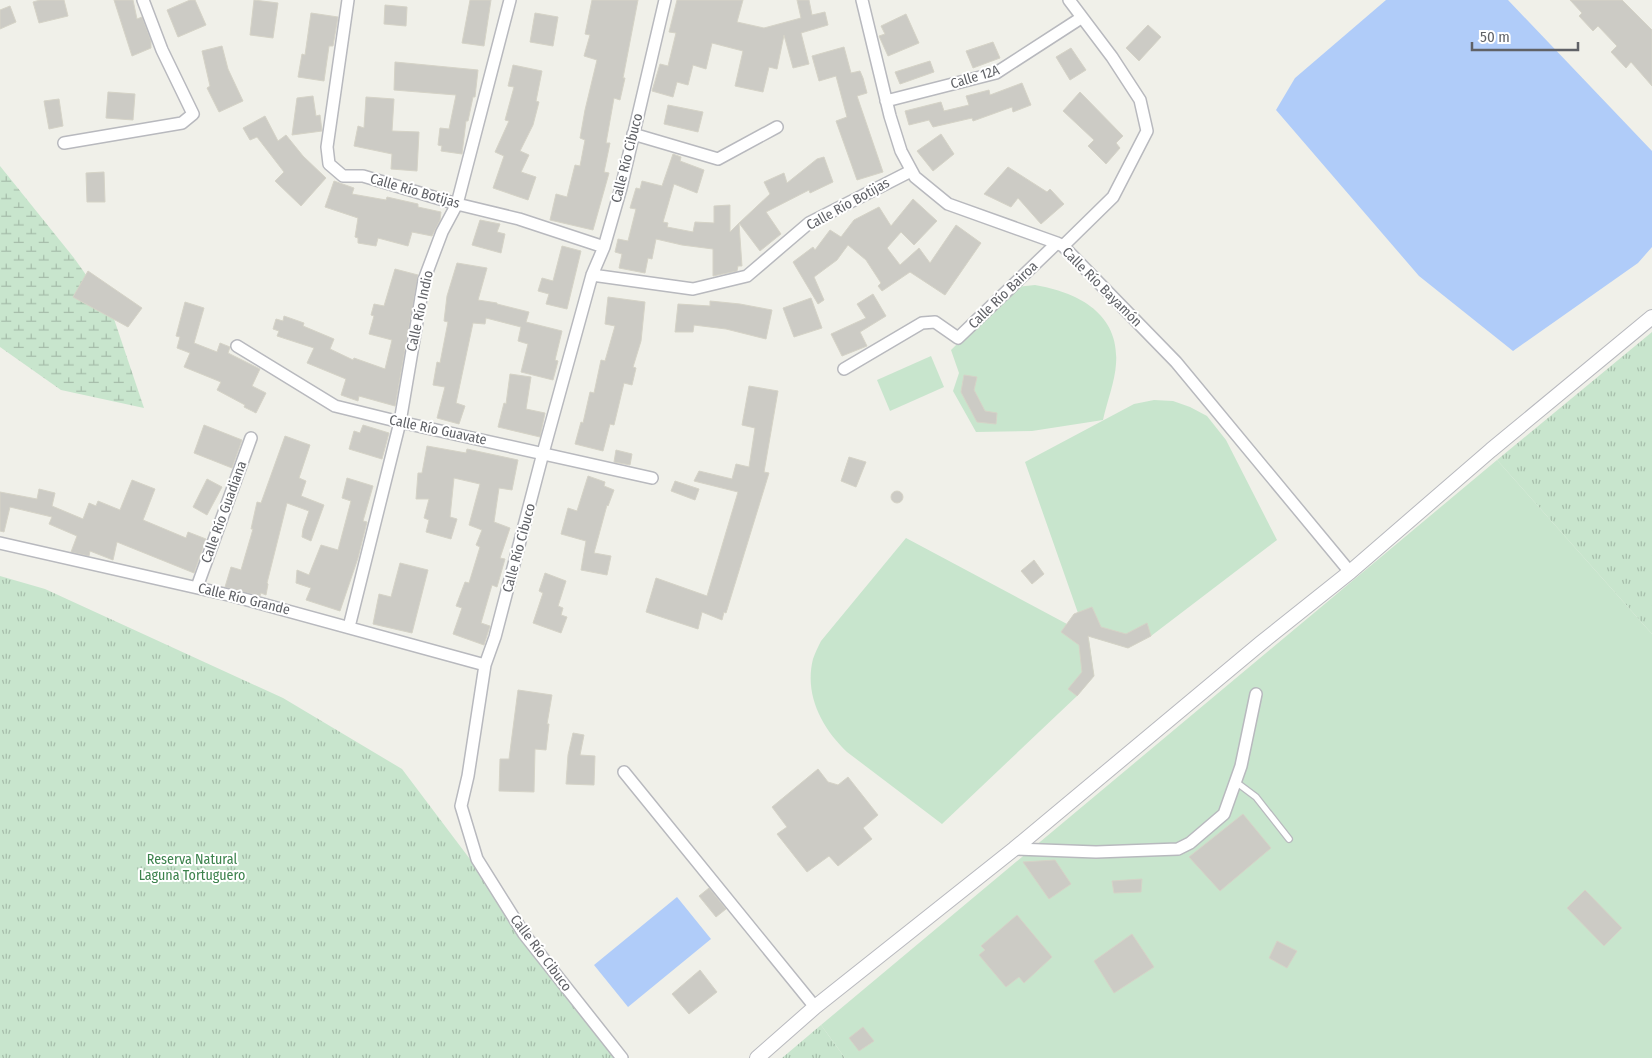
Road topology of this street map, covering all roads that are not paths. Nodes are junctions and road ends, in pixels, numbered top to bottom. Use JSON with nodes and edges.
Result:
{"nodes":[{"id":1,"x":143,"y":0,"type":"edge"},
{"id":2,"x":348,"y":0,"type":"edge"},
{"id":3,"x":510,"y":0,"type":"edge"},
{"id":4,"x":665,"y":0,"type":"edge"},
{"id":5,"x":862,"y":0,"type":"edge"},
{"id":6,"x":1069,"y":0,"type":"edge"},
{"id":7,"x":1081,"y":18,"type":"junction"},
{"id":8,"x":886,"y":102,"type":"junction"},
{"id":9,"x":777,"y":127,"type":"dead end"},
{"id":10,"x":634,"y":134,"type":"junction"},
{"id":11,"x":64,"y":143,"type":"dead end"},
{"id":12,"x":910,"y":171,"type":"junction"},
{"id":13,"x":457,"y":204,"type":"junction"},
{"id":14,"x":1060,"y":245,"type":"junction"},
{"id":15,"x":604,"y":248,"type":"junction"},
{"id":16,"x":592,"y":275,"type":"junction"},
{"id":17,"x":1652,"y":318,"type":"edge"},
{"id":18,"x":238,"y":346,"type":"dead end"},
{"id":19,"x":844,"y":369,"type":"dead end"},
{"id":20,"x":400,"y":422,"type":"junction"},
{"id":21,"x":251,"y":438,"type":"dead end"},
{"id":22,"x":543,"y":453,"type":"junction"},
{"id":23,"x":652,"y":478,"type":"dead end"},
{"id":24,"x":0,"y":543,"type":"edge"},
{"id":25,"x":1350,"y":572,"type":"junction"},
{"id":26,"x":197,"y":587,"type":"junction"},
{"id":27,"x":349,"y":627,"type":"junction"},
{"id":28,"x":485,"y":665,"type":"junction"},
{"id":29,"x":1256,"y":694,"type":"dead end"},
{"id":30,"x":624,"y":772,"type":"dead end"},
{"id":31,"x":1236,"y":782,"type":"junction"},
{"id":32,"x":1289,"y":839,"type":"dead end"},
{"id":33,"x":1014,"y":848,"type":"junction"},
{"id":34,"x":815,"y":1007,"type":"junction"},
{"id":35,"x":622,"y":1058,"type":"edge"},
{"id":36,"x":757,"y":1058,"type":"edge"}],
"edges":[{"from":1,"to":11,"type":"street"},
{"from":2,"to":13,"type":"street","name":"Calle Río Botijas"},
{"from":3,"to":13,"type":"street","name":"Calle Río Indio"},
{"from":4,"to":10,"type":"street","name":"Calle Río Cibuco"},
{"from":5,"to":8,"type":"street","name":"Calle Río Bayamón"},
{"from":6,"to":7,"type":"street","name":"Calle Río Bairoa"},
{"from":7,"to":8,"type":"street","name":"Calle 12A"},
{"from":7,"to":14,"type":"street","name":"Calle Río Bairoa"},
{"from":8,"to":12,"type":"street","name":"Calle Río Bayamón"},
{"from":9,"to":10,"type":"street"},
{"from":10,"to":15,"type":"street","name":"Calle Río Cibuco"},
{"from":12,"to":14,"type":"street","name":"Calle Río Bayamón"},
{"from":12,"to":16,"type":"street","name":"Calle Río Botijas"},
{"from":13,"to":15,"type":"street","name":"Calle Río Botijas"},
{"from":13,"to":20,"type":"street","name":"Calle Río Indio"},
{"from":14,"to":19,"type":"street","name":"Calle Río Bairoa"},
{"from":14,"to":25,"type":"street","name":"Calle Río Bayamón"},
{"from":15,"to":16,"type":"street","name":"Calle Río Cibuco"},
{"from":16,"to":22,"type":"street","name":"Calle Río Cibuco"},
{"from":17,"to":25,"type":"street"},
{"from":18,"to":20,"type":"street","name":"Calle Río Guavate"},
{"from":20,"to":22,"type":"street","name":"Calle Río Guavate"},
{"from":20,"to":27,"type":"street","name":"Calle Río Indio"},
{"from":21,"to":26,"type":"street","name":"Calle Río Guadiana"},
{"from":22,"to":23,"type":"street","name":"Calle Río Guavate"},
{"from":22,"to":28,"type":"street","name":"Calle Río Cibuco"},
{"from":24,"to":26,"type":"street","name":"Calle Río Grande"},
{"from":25,"to":33,"type":"street"},
{"from":26,"to":27,"type":"street","name":"Calle Río Grande"},
{"from":27,"to":28,"type":"street","name":"Calle Río Grande"},
{"from":28,"to":35,"type":"street","name":"Calle Río Cibuco"},
{"from":29,"to":31,"type":"street"},
{"from":30,"to":34,"type":"street"},
{"from":31,"to":32,"type":"lane"},
{"from":31,"to":33,"type":"street"},
{"from":33,"to":34,"type":"street"},
{"from":34,"to":36,"type":"street"}]}
